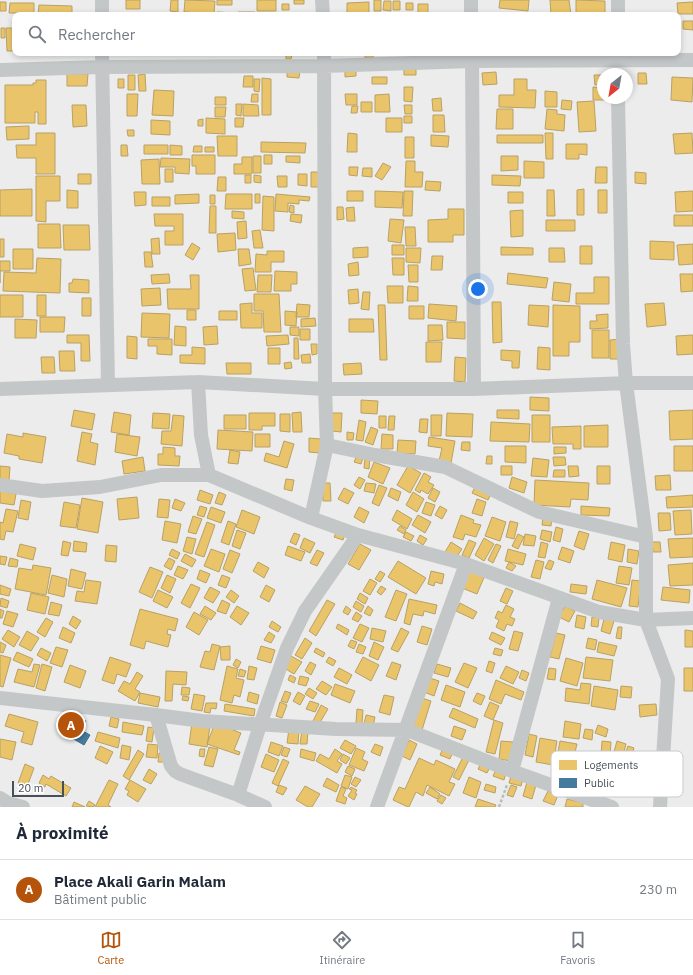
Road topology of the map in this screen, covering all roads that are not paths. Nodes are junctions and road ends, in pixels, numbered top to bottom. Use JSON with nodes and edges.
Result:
{"nodes":[{"id":1,"x":102,"y":0,"type":"edge"},
{"id":2,"x":322,"y":0,"type":"edge"},
{"id":3,"x":471,"y":0,"type":"edge"},
{"id":4,"x":618,"y":0,"type":"edge"},
{"id":5,"x":102,"y":12,"type":"edge"},
{"id":6,"x":323,"y":12,"type":"edge"},
{"id":7,"x":471,"y":12,"type":"edge"},
{"id":8,"x":618,"y":12,"type":"edge"},
{"id":9,"x":472,"y":57,"type":"edge"},
{"id":10,"x":324,"y":59,"type":"edge"},
{"id":11,"x":102,"y":60,"type":"edge"},
{"id":12,"x":693,"y":60,"type":"edge"},
{"id":13,"x":618,"y":63,"type":"edge"},
{"id":14,"x":0,"y":70,"type":"edge"},
{"id":15,"x":618,"y":104,"type":"edge"},
{"id":16,"x":198,"y":382,"type":"junction"},
{"id":17,"x":626,"y":383,"type":"junction"},
{"id":18,"x":693,"y":383,"type":"edge"},
{"id":19,"x":108,"y":385,"type":"junction"},
{"id":20,"x":0,"y":389,"type":"edge"},
{"id":21,"x":325,"y":389,"type":"junction"},
{"id":22,"x":474,"y":389,"type":"junction"},
{"id":23,"x":327,"y":444,"type":"junction"},
{"id":24,"x":209,"y":475,"type":"junction"},
{"id":25,"x":0,"y":485,"type":"edge"},
{"id":26,"x":311,"y":518,"type":"junction"},
{"id":27,"x":358,"y":535,"type":"junction"},
{"id":28,"x":646,"y":537,"type":"junction"},
{"id":29,"x":466,"y":564,"type":"junction"},
{"id":30,"x":559,"y":598,"type":"junction"},
{"id":31,"x":693,"y":618,"type":"edge"},
{"id":32,"x":646,"y":620,"type":"junction"},
{"id":33,"x":0,"y":698,"type":"edge"},
{"id":34,"x":156,"y":715,"type":"junction"},
{"id":35,"x":260,"y":725,"type":"junction"},
{"id":36,"x":407,"y":730,"type":"junction"},
{"id":37,"x":664,"y":751,"type":"edge"},
{"id":38,"x":512,"y":771,"type":"junction"},
{"id":39,"x":551,"y":785,"type":"edge"},
{"id":40,"x":238,"y":795,"type":"junction"},
{"id":41,"x":584,"y":797,"type":"edge"},
{"id":42,"x":661,"y":797,"type":"edge"},
{"id":43,"x":0,"y":798,"type":"edge"},
{"id":44,"x":23,"y":807,"type":"edge"},
{"id":45,"x":265,"y":807,"type":"edge"},
{"id":46,"x":378,"y":807,"type":"edge"},
{"id":47,"x":612,"y":807,"type":"edge"},
{"id":48,"x":660,"y":807,"type":"edge"}],
"edges":[{"from":1,"to":5,"type":"street"},
{"from":2,"to":6,"type":"street"},
{"from":3,"to":7,"type":"street"},
{"from":4,"to":8,"type":"street"},
{"from":9,"to":10,"type":"street"},
{"from":9,"to":13,"type":"street"},
{"from":9,"to":22,"type":"street"},
{"from":10,"to":11,"type":"street"},
{"from":10,"to":21,"type":"street"},
{"from":11,"to":14,"type":"street"},
{"from":11,"to":19,"type":"street"},
{"from":12,"to":13,"type":"street"},
{"from":15,"to":17,"type":"street"},
{"from":16,"to":19,"type":"street"},
{"from":16,"to":21,"type":"street"},
{"from":16,"to":24,"type":"street"},
{"from":17,"to":18,"type":"street"},
{"from":17,"to":22,"type":"street"},
{"from":17,"to":28,"type":"street"},
{"from":19,"to":20,"type":"street"},
{"from":21,"to":22,"type":"street"},
{"from":21,"to":23,"type":"street"},
{"from":23,"to":26,"type":"street"},
{"from":23,"to":28,"type":"street"},
{"from":24,"to":25,"type":"street"},
{"from":24,"to":26,"type":"street"},
{"from":26,"to":27,"type":"street"},
{"from":27,"to":29,"type":"street"},
{"from":27,"to":35,"type":"street"},
{"from":28,"to":32,"type":"street"},
{"from":29,"to":30,"type":"street"},
{"from":29,"to":36,"type":"street"},
{"from":30,"to":32,"type":"street"},
{"from":30,"to":38,"type":"street"},
{"from":31,"to":32,"type":"street"},
{"from":32,"to":37,"type":"street"},
{"from":33,"to":34,"type":"street"},
{"from":34,"to":35,"type":"street"},
{"from":34,"to":40,"type":"street"},
{"from":35,"to":36,"type":"street"},
{"from":35,"to":40,"type":"street"},
{"from":36,"to":38,"type":"street"},
{"from":36,"to":46,"type":"street"},
{"from":38,"to":39,"type":"street"},
{"from":40,"to":45,"type":"street"},
{"from":41,"to":47,"type":"street"},
{"from":42,"to":48,"type":"street"},
{"from":43,"to":44,"type":"street"}]}
